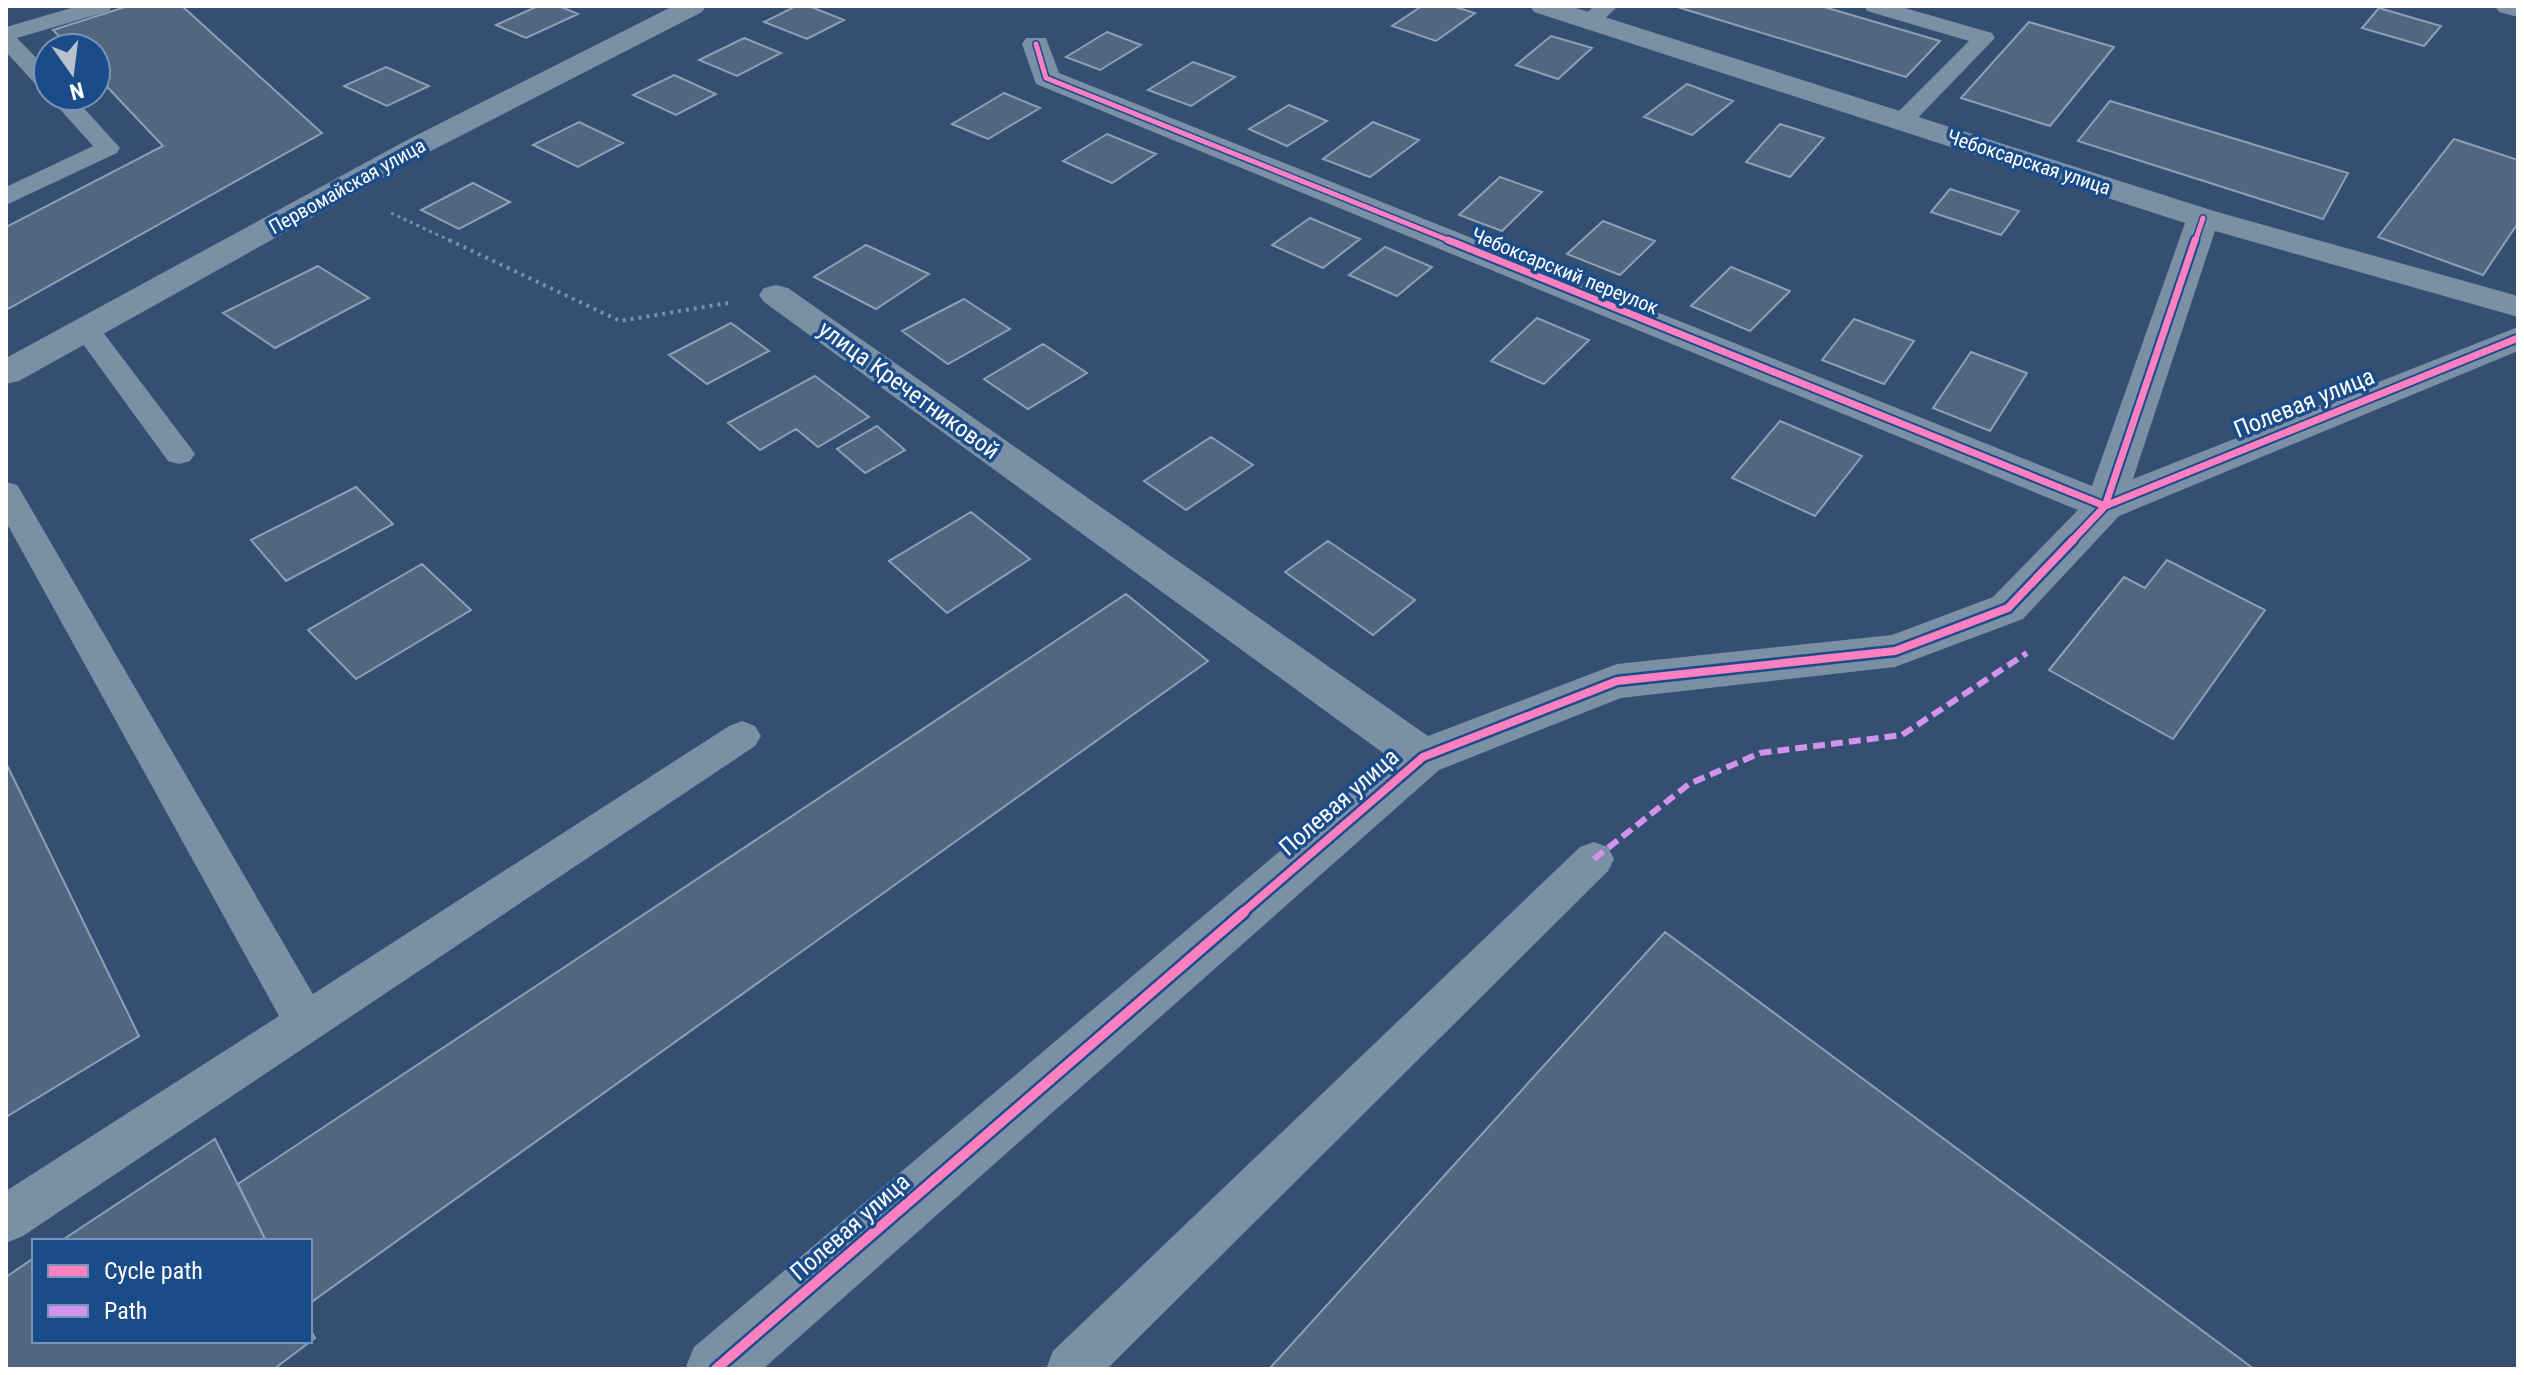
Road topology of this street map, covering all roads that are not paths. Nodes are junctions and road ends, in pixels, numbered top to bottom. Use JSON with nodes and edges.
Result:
{"nodes":[{"id":1,"x":101,"y":6,"type":"edge"},
{"id":2,"x":693,"y":6,"type":"edge"},
{"id":3,"x":1543,"y":6,"type":"edge"},
{"id":4,"x":1875,"y":6,"type":"edge"},
{"id":5,"x":2508,"y":6,"type":"edge"},
{"id":6,"x":2518,"y":9,"type":"edge"},
{"id":7,"x":1598,"y":13,"type":"edge"},
{"id":8,"x":6,"y":36,"type":"edge"},
{"id":9,"x":1036,"y":44,"type":"dead end"},
{"id":10,"x":32,"y":66,"type":"edge"},
{"id":11,"x":75,"y":112,"type":"edge"},
{"id":12,"x":1902,"y":121,"type":"junction"},
{"id":13,"x":6,"y":197,"type":"edge"},
{"id":14,"x":2203,"y":218,"type":"junction"},
{"id":15,"x":776,"y":295,"type":"road end"},
{"id":16,"x":2518,"y":307,"type":"edge"},
{"id":17,"x":86,"y":329,"type":"junction"},
{"id":18,"x":2518,"y":338,"type":"edge"},
{"id":19,"x":6,"y":373,"type":"edge"},
{"id":20,"x":179,"y":454,"type":"dead end"},
{"id":21,"x":6,"y":493,"type":"edge"},
{"id":22,"x":2105,"y":506,"type":"junction"},
{"id":23,"x":742,"y":736,"type":"dead end"},
{"id":24,"x":1423,"y":757,"type":"junction"},
{"id":25,"x":1594,"y":859,"type":"dead end"},
{"id":26,"x":306,"y":1023,"type":"junction"},
{"id":27,"x":6,"y":1219,"type":"edge"},
{"id":28,"x":716,"y":1369,"type":"edge"},
{"id":29,"x":1071,"y":1369,"type":"edge"}],
"edges":[{"from":1,"to":8,"type":"lane"},
{"from":2,"to":17,"type":"street","name":"Первомайская улица"},
{"from":3,"to":7,"type":"street","name":"Чебоксарская улица"},
{"from":4,"to":12,"type":"lane"},
{"from":5,"to":6,"type":"street"},
{"from":7,"to":12,"type":"street","name":"Чебоксарская улица"},
{"from":8,"to":10,"type":"lane"},
{"from":9,"to":22,"type":"street","name":"Чебоксарский переулок"},
{"from":11,"to":13,"type":"lane"},
{"from":12,"to":14,"type":"street","name":"Чебоксарская улица"},
{"from":14,"to":16,"type":"street","name":"Чебоксарская улица"},
{"from":14,"to":22,"type":"street","name":"Полевая улица"},
{"from":15,"to":24,"type":"street","name":"улица Кречетниковой"},
{"from":17,"to":19,"type":"street","name":"Первомайская улица"},
{"from":17,"to":20,"type":"lane"},
{"from":18,"to":22,"type":"street","name":"Полевая улица"},
{"from":21,"to":26,"type":"lane"},
{"from":22,"to":24,"type":"street","name":"Полевая улица"},
{"from":23,"to":26,"type":"lane"},
{"from":24,"to":28,"type":"street","name":"Полевая улица"},
{"from":25,"to":29,"type":"lane"},
{"from":26,"to":27,"type":"lane"}]}
